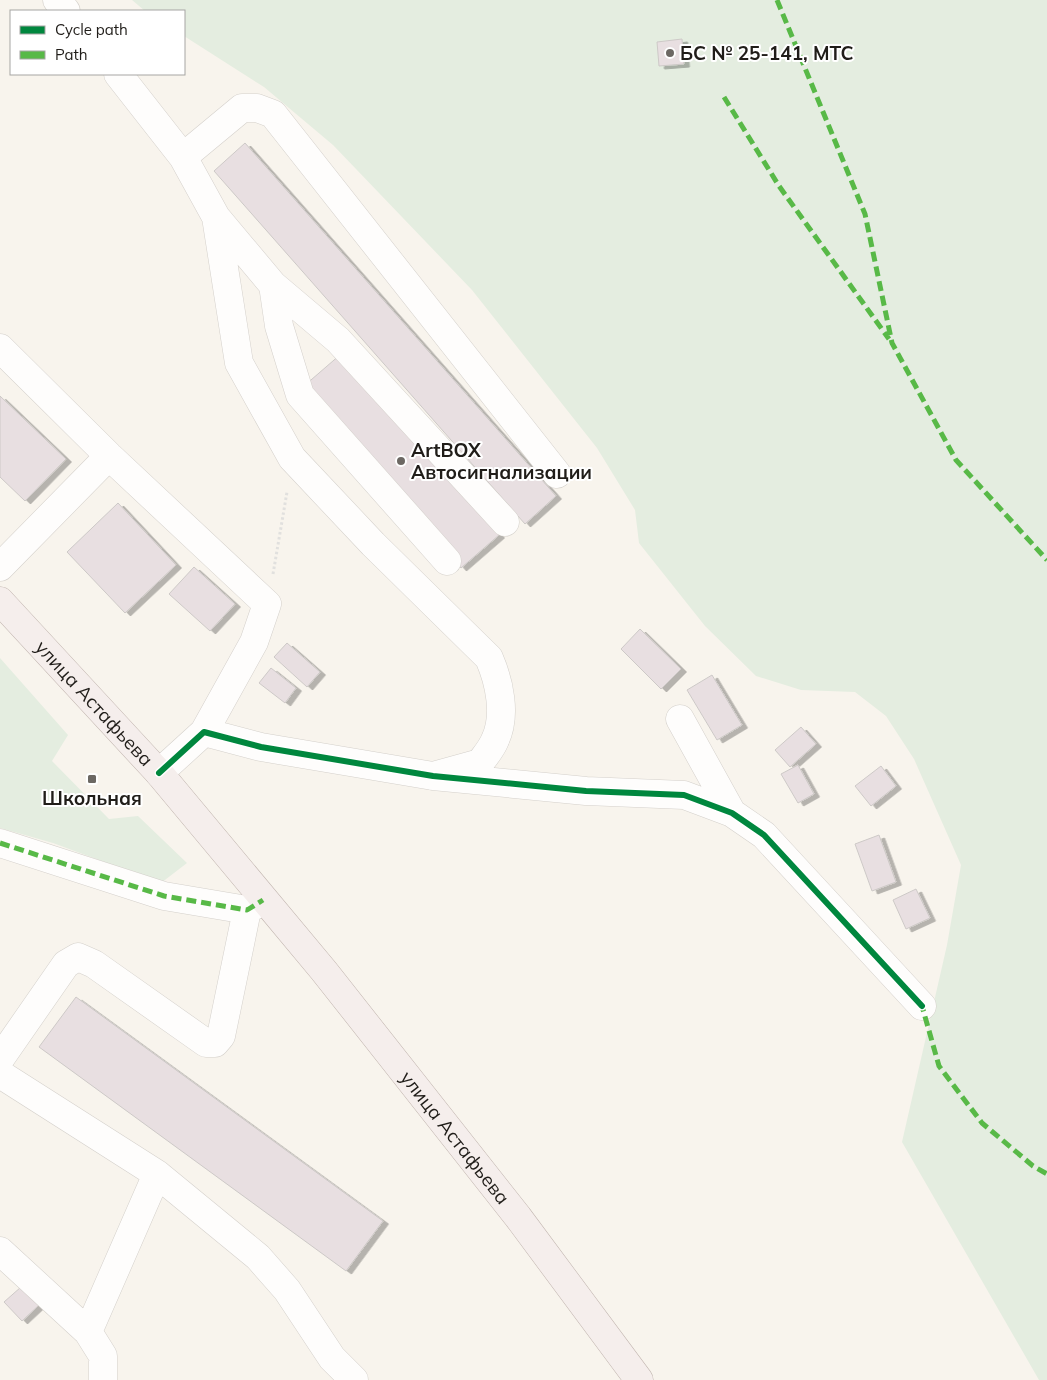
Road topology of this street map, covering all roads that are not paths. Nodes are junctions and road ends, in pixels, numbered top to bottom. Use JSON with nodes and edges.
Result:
{"nodes":[{"id":1,"x":56,"y":0,"type":"edge"},
{"id":2,"x":65,"y":10,"type":"edge"},
{"id":3,"x":119,"y":75,"type":"edge"},
{"id":4,"x":182,"y":157,"type":"junction"},
{"id":5,"x":216,"y":217,"type":"junction"},
{"id":6,"x":273,"y":285,"type":"junction"},
{"id":7,"x":0,"y":348,"type":"edge"},
{"id":8,"x":109,"y":456,"type":"junction"},
{"id":9,"x":557,"y":474,"type":"dead end"},
{"id":10,"x":505,"y":522,"type":"dead end"},
{"id":11,"x":447,"y":561,"type":"dead end"},
{"id":12,"x":0,"y":567,"type":"edge"},
{"id":13,"x":0,"y":601,"type":"edge"},
{"id":14,"x":680,"y":719,"type":"dead end"},
{"id":15,"x":204,"y":732,"type":"junction"},
{"id":16,"x":159,"y":773,"type":"junction"},
{"id":17,"x":433,"y":776,"type":"junction"},
{"id":18,"x":732,"y":813,"type":"junction"},
{"id":19,"x":0,"y":843,"type":"edge"},
{"id":20,"x":255,"y":905,"type":"junction"},
{"id":21,"x":922,"y":1006,"type":"dead end"},
{"id":22,"x":0,"y":1059,"type":"edge"},
{"id":23,"x":0,"y":1074,"type":"edge"},
{"id":24,"x":157,"y":1174,"type":"junction"},
{"id":25,"x":0,"y":1250,"type":"edge"},
{"id":26,"x":88,"y":1332,"type":"junction"},
{"id":27,"x":103,"y":1380,"type":"edge"},
{"id":28,"x":354,"y":1380,"type":"edge"},
{"id":29,"x":639,"y":1380,"type":"edge"}],
"edges":[{"from":1,"to":2,"type":"street"},
{"from":3,"to":4,"type":"street"},
{"from":4,"to":5,"type":"street"},
{"from":4,"to":9,"type":"street"},
{"from":5,"to":6,"type":"street"},
{"from":5,"to":17,"type":"street"},
{"from":6,"to":10,"type":"street"},
{"from":6,"to":11,"type":"street"},
{"from":7,"to":8,"type":"street"},
{"from":8,"to":12,"type":"street"},
{"from":8,"to":15,"type":"street"},
{"from":13,"to":16,"type":"main road","name":"улица Астафьева"},
{"from":14,"to":18,"type":"street"},
{"from":15,"to":16,"type":"street"},
{"from":15,"to":17,"type":"street"},
{"from":16,"to":20,"type":"main road","name":"улица Астафьева"},
{"from":17,"to":18,"type":"street"},
{"from":18,"to":21,"type":"street"},
{"from":19,"to":20,"type":"street"},
{"from":20,"to":22,"type":"street"},
{"from":20,"to":29,"type":"main road","name":"улица Астафьева"},
{"from":23,"to":24,"type":"street"},
{"from":24,"to":26,"type":"street"},
{"from":24,"to":28,"type":"street"},
{"from":25,"to":26,"type":"street"},
{"from":26,"to":27,"type":"street"}]}
